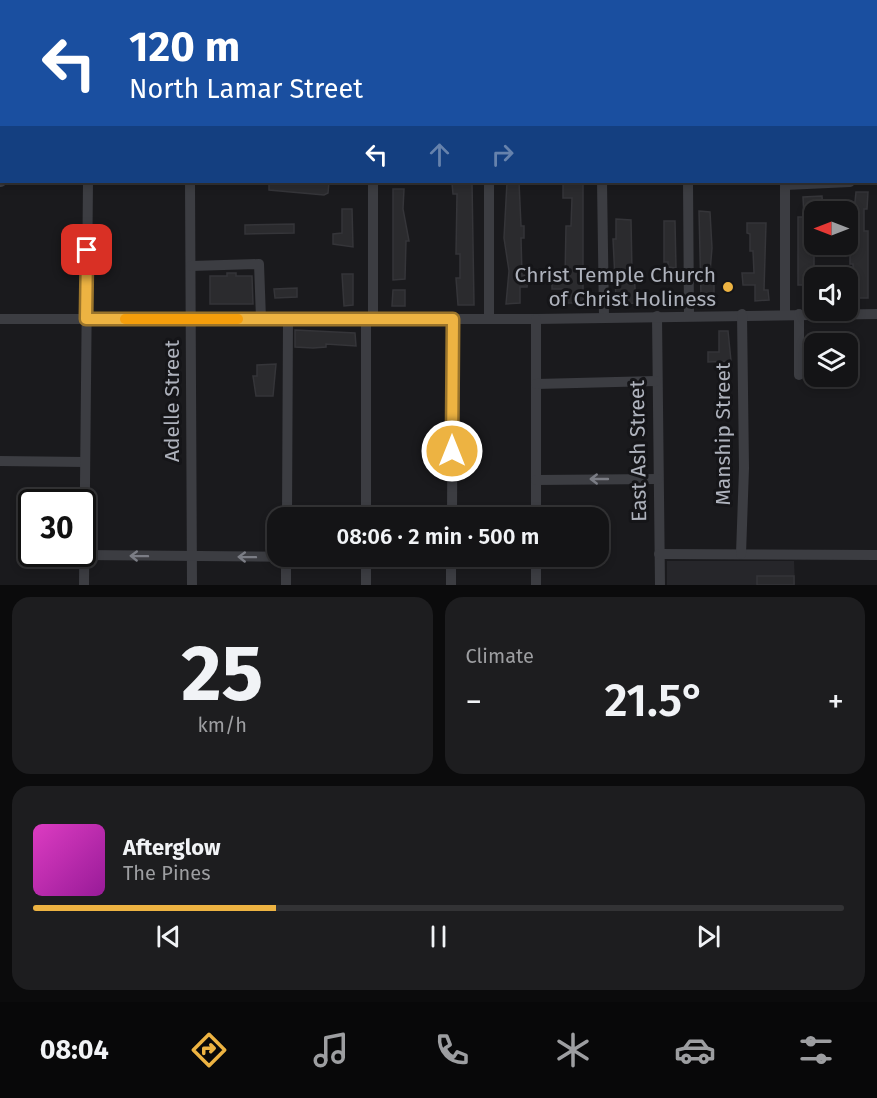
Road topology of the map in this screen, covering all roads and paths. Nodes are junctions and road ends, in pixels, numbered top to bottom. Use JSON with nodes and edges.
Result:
{"nodes":[{"id":1,"x":88,"y":183,"type":"edge"},
{"id":2,"x":190,"y":183,"type":"edge"},
{"id":3,"x":373,"y":183,"type":"edge"},
{"id":4,"x":489,"y":183,"type":"edge"},
{"id":5,"x":602,"y":183,"type":"edge"},
{"id":6,"x":688,"y":183,"type":"edge"},
{"id":7,"x":784,"y":183,"type":"edge"},
{"id":8,"x":191,"y":266,"type":"junction"},
{"id":9,"x":742,"y":314,"type":"junction"},
{"id":10,"x":785,"y":314,"type":"junction"},
{"id":11,"x":799,"y":314,"type":"junction"},
{"id":12,"x":877,"y":314,"type":"edge"},
{"id":13,"x":689,"y":315,"type":"junction"},
{"id":14,"x":604,"y":316,"type":"junction"},
{"id":15,"x":657,"y":316,"type":"junction"},
{"id":16,"x":0,"y":319,"type":"edge"},
{"id":17,"x":86,"y":319,"type":"junction"},
{"id":18,"x":191,"y":319,"type":"junction"},
{"id":19,"x":261,"y":319,"type":"junction"},
{"id":20,"x":288,"y":319,"type":"junction"},
{"id":21,"x":370,"y":319,"type":"junction"},
{"id":22,"x":453,"y":319,"type":"junction"},
{"id":23,"x":489,"y":319,"type":"junction"},
{"id":24,"x":536,"y":319,"type":"junction"},
{"id":25,"x":799,"y":375,"type":"dead end"},
{"id":26,"x":656,"y":381,"type":"junction"},
{"id":27,"x":536,"y":384,"type":"junction"},
{"id":28,"x":0,"y":461,"type":"edge"},
{"id":29,"x":85,"y":462,"type":"junction"},
{"id":30,"x":658,"y":479,"type":"junction"},
{"id":31,"x":536,"y":480,"type":"junction"},
{"id":32,"x":85,"y":489,"type":"edge"},
{"id":33,"x":287,"y":507,"type":"edge"},
{"id":34,"x":366,"y":507,"type":"edge"},
{"id":35,"x":452,"y":507,"type":"edge"},
{"id":36,"x":536,"y":507,"type":"edge"},
{"id":37,"x":659,"y":554,"type":"junction"},
{"id":38,"x":741,"y":554,"type":"junction"},
{"id":39,"x":96,"y":555,"type":"edge"},
{"id":40,"x":877,"y":555,"type":"edge"},
{"id":41,"x":193,"y":556,"type":"junction"},
{"id":42,"x":267,"y":557,"type":"edge"},
{"id":43,"x":84,"y":567,"type":"edge"},
{"id":44,"x":286,"y":567,"type":"edge"},
{"id":45,"x":366,"y":567,"type":"edge"},
{"id":46,"x":451,"y":567,"type":"edge"},
{"id":47,"x":536,"y":567,"type":"edge"},
{"id":48,"x":84,"y":585,"type":"edge"},
{"id":49,"x":192,"y":585,"type":"edge"},
{"id":50,"x":286,"y":585,"type":"edge"},
{"id":51,"x":366,"y":585,"type":"edge"},
{"id":52,"x":451,"y":585,"type":"edge"},
{"id":53,"x":536,"y":585,"type":"edge"},
{"id":54,"x":660,"y":585,"type":"edge"}],
"edges":[{"from":1,"to":17,"type":"street"},
{"from":2,"to":8,"type":"street","name":"Adelle Street"},
{"from":3,"to":21,"type":"street"},
{"from":4,"to":23,"type":"street"},
{"from":5,"to":14,"type":"street"},
{"from":6,"to":13,"type":"street"},
{"from":7,"to":10,"type":"street"},
{"from":8,"to":18,"type":"street","name":"Adelle Street"},
{"from":8,"to":19,"type":"street"},
{"from":9,"to":10,"type":"street"},
{"from":9,"to":13,"type":"street"},
{"from":9,"to":38,"type":"street","name":"Manship Street"},
{"from":10,"to":11,"type":"street"},
{"from":11,"to":12,"type":"street"},
{"from":11,"to":25,"type":"street"},
{"from":13,"to":15,"type":"street"},
{"from":14,"to":15,"type":"street"},
{"from":14,"to":24,"type":"street"},
{"from":15,"to":26,"type":"street","name":"East Ash Street"},
{"from":16,"to":17,"type":"street"},
{"from":17,"to":18,"type":"street"},
{"from":17,"to":29,"type":"street"},
{"from":18,"to":19,"type":"street"},
{"from":18,"to":41,"type":"street","name":"Adelle Street"},
{"from":19,"to":20,"type":"street"},
{"from":20,"to":21,"type":"street"},
{"from":20,"to":33,"type":"street"},
{"from":21,"to":22,"type":"street"},
{"from":21,"to":34,"type":"street"},
{"from":22,"to":23,"type":"street"},
{"from":22,"to":35,"type":"street"},
{"from":23,"to":24,"type":"street"},
{"from":24,"to":27,"type":"street"},
{"from":26,"to":27,"type":"street"},
{"from":26,"to":30,"type":"street","name":"East Ash Street"},
{"from":27,"to":31,"type":"street"},
{"from":28,"to":29,"type":"street"},
{"from":29,"to":32,"type":"street"},
{"from":30,"to":31,"type":"street","one_way":true},
{"from":30,"to":37,"type":"street","name":"East Ash Street"},
{"from":31,"to":36,"type":"street"},
{"from":37,"to":38,"type":"street"},
{"from":37,"to":54,"type":"street","name":"East Ash Street"},
{"from":38,"to":40,"type":"street"},
{"from":41,"to":39,"type":"street","one_way":true},
{"from":42,"to":41,"type":"street","one_way":true},
{"from":41,"to":49,"type":"street","name":"Adelle Street"},
{"from":43,"to":48,"type":"street"},
{"from":44,"to":50,"type":"street"},
{"from":45,"to":51,"type":"street"},
{"from":46,"to":52,"type":"street"},
{"from":47,"to":53,"type":"street"}]}
